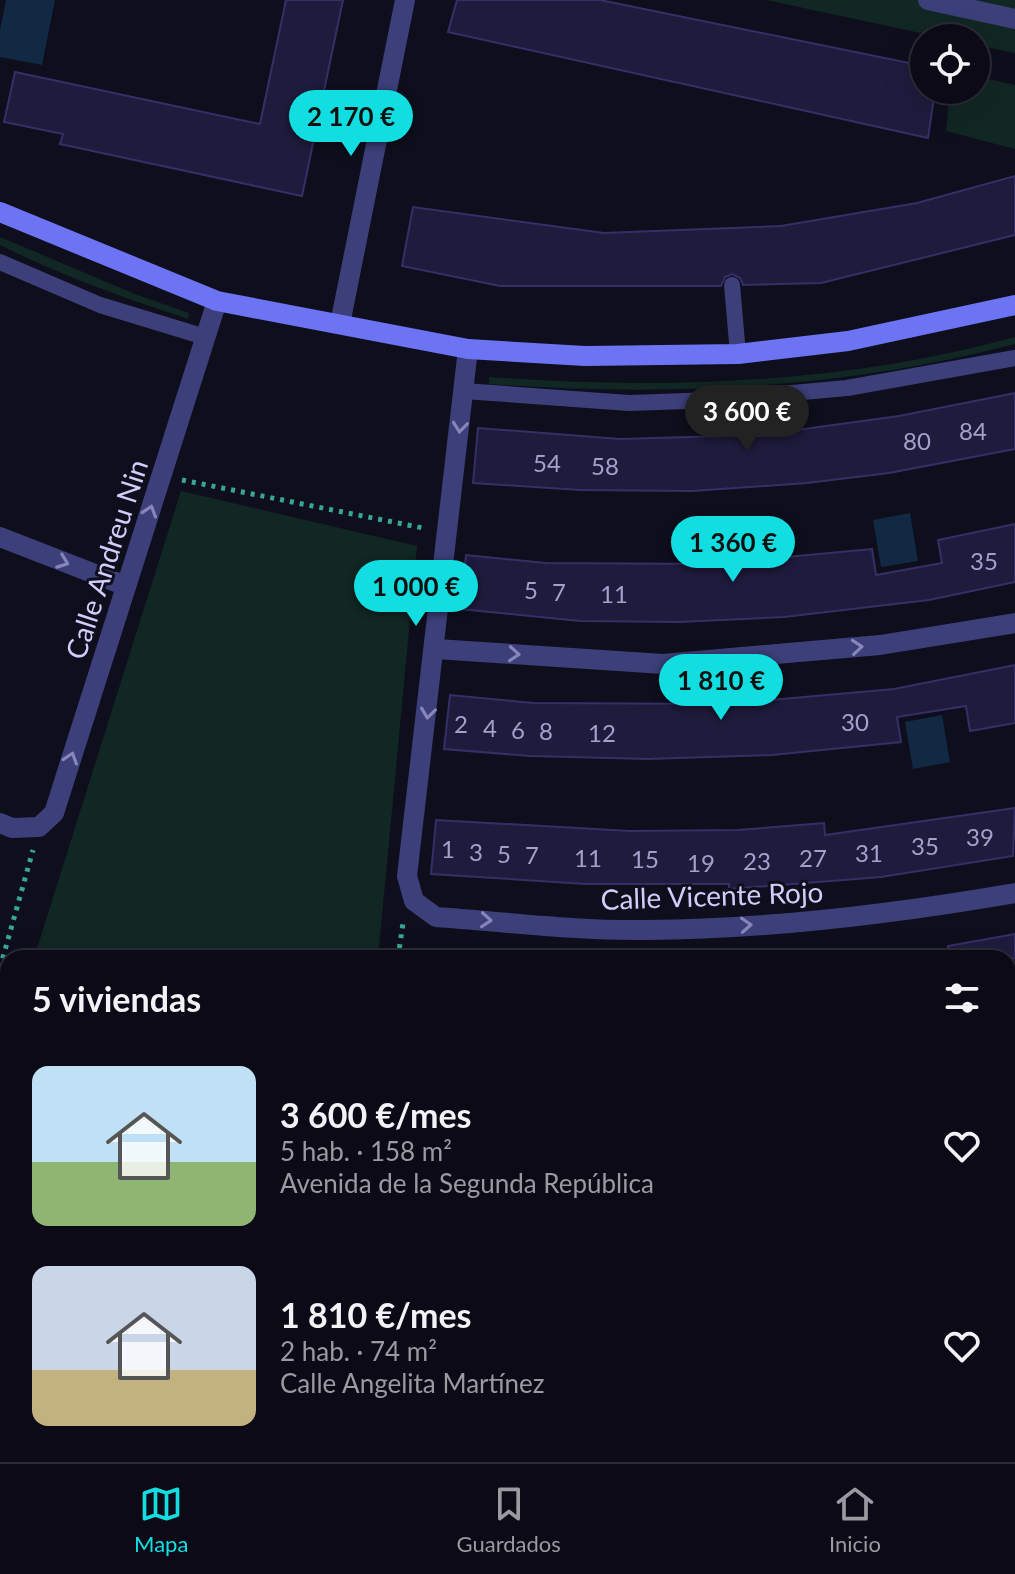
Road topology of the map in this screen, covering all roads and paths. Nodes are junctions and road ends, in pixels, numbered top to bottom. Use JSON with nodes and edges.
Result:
{"nodes":[{"id":1,"x":405,"y":0,"type":"edge"},
{"id":2,"x":928,"y":0,"type":"edge"},
{"id":3,"x":1015,"y":19,"type":"edge"},
{"id":4,"x":0,"y":212,"type":"edge"},
{"id":5,"x":0,"y":262,"type":"edge"},
{"id":6,"x":732,"y":285,"type":"dead end"},
{"id":7,"x":217,"y":301,"type":"junction"},
{"id":8,"x":1015,"y":305,"type":"edge"},
{"id":9,"x":340,"y":324,"type":"junction"},
{"id":10,"x":205,"y":337,"type":"junction"},
{"id":11,"x":468,"y":349,"type":"junction"},
{"id":12,"x":738,"y":354,"type":"junction"},
{"id":13,"x":1015,"y":358,"type":"edge"},
{"id":14,"x":464,"y":391,"type":"junction"},
{"id":15,"x":161,"y":476,"type":"junction"},
{"id":16,"x":449,"y":533,"type":"junction"},
{"id":17,"x":0,"y":537,"type":"edge"},
{"id":18,"x":126,"y":586,"type":"junction"},
{"id":19,"x":1015,"y":623,"type":"edge"},
{"id":20,"x":436,"y":649,"type":"junction"},
{"id":21,"x":0,"y":823,"type":"edge"},
{"id":22,"x":39,"y":827,"type":"junction"},
{"id":23,"x":1015,"y":893,"type":"edge"},
{"id":24,"x":414,"y":901,"type":"junction"},
{"id":25,"x":5,"y":950,"type":"edge"},
{"id":26,"x":399,"y":950,"type":"edge"}],
"edges":[{"from":1,"to":9,"type":"street"},
{"from":2,"to":3,"type":"street"},
{"from":4,"to":7,"type":"street"},
{"from":5,"to":10,"type":"lane"},
{"from":6,"to":12,"type":"lane"},
{"from":7,"to":9,"type":"street"},
{"from":7,"to":10,"type":"street","name":"Calle Andreu Nin"},
{"from":8,"to":12,"type":"street"},
{"from":9,"to":11,"type":"street"},
{"from":10,"to":15,"type":"street","name":"Calle Andreu Nin"},
{"from":11,"to":12,"type":"street"},
{"from":11,"to":14,"type":"street"},
{"from":13,"to":14,"type":"lane"},
{"from":14,"to":16,"type":"street","one_way":true},
{"from":15,"to":16,"type":"path"},
{"from":18,"to":15,"type":"street","name":"Calle Andreu Nin","one_way":true},
{"from":16,"to":20,"type":"street"},
{"from":17,"to":18,"type":"street","one_way":true},
{"from":22,"to":18,"type":"street","name":"Calle Andreu Nin","one_way":true},
{"from":20,"to":19,"type":"street","one_way":true},
{"from":20,"to":24,"type":"street","one_way":true},
{"from":21,"to":22,"type":"street"},
{"from":22,"to":25,"type":"path"},
{"from":24,"to":23,"type":"street","name":"Calle Vicente Rojo","one_way":true},
{"from":24,"to":26,"type":"path"}]}
